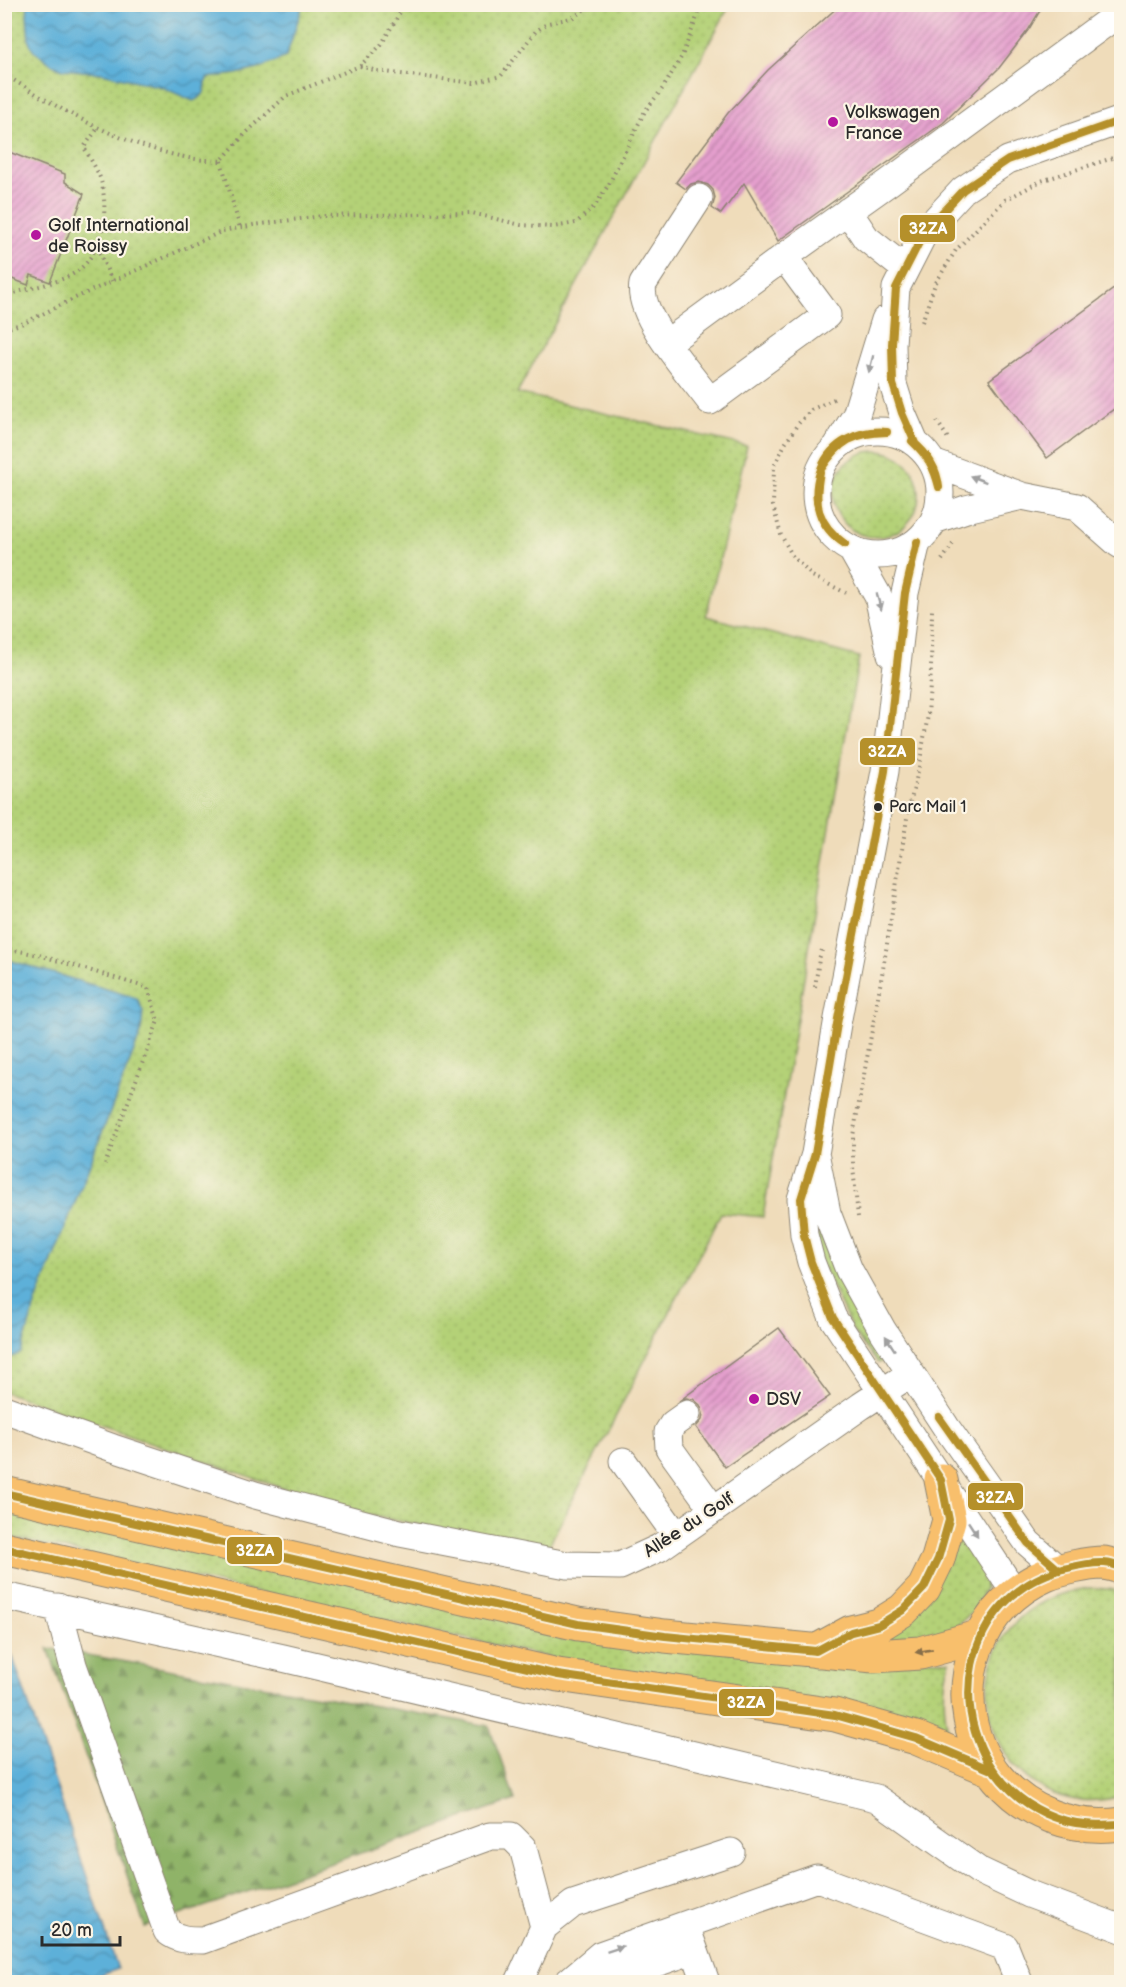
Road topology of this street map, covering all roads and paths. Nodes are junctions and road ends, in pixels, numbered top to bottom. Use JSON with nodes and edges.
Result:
{"nodes":[{"id":1,"x":405,"y":4,"type":"edge"},
{"id":2,"x":593,"y":4,"type":"edge"},
{"id":3,"x":702,"y":4,"type":"edge"},
{"id":4,"x":1122,"y":11,"type":"edge"},
{"id":5,"x":360,"y":66,"type":"junction"},
{"id":6,"x":4,"y":74,"type":"edge"},
{"id":7,"x":1122,"y":120,"type":"edge"},
{"id":8,"x":98,"y":128,"type":"junction"},
{"id":9,"x":1122,"y":155,"type":"edge"},
{"id":10,"x":221,"y":161,"type":"junction"},
{"id":11,"x":699,"y":198,"type":"dead end"},
{"id":12,"x":848,"y":211,"type":"junction"},
{"id":13,"x":240,"y":228,"type":"junction"},
{"id":14,"x":97,"y":246,"type":"junction"},
{"id":15,"x":784,"y":256,"type":"junction"},
{"id":16,"x":900,"y":278,"type":"junction"},
{"id":17,"x":112,"y":281,"type":"junction"},
{"id":18,"x":4,"y":297,"type":"edge"},
{"id":19,"x":920,"y":327,"type":"dead end"},
{"id":20,"x":4,"y":329,"type":"edge"},
{"id":21,"x":667,"y":343,"type":"junction"},
{"id":22,"x":840,"y":395,"type":"dead end"},
{"id":23,"x":934,"y":417,"type":"dead end"},
{"id":24,"x":915,"y":443,"type":"junction"},
{"id":25,"x":952,"y":444,"type":"dead end"},
{"id":26,"x":837,"y":446,"type":"junction"},
{"id":27,"x":933,"y":463,"type":"junction"},
{"id":28,"x":1023,"y":496,"type":"junction"},
{"id":29,"x":934,"y":520,"type":"junction"},
{"id":30,"x":959,"y":536,"type":"dead end"},
{"id":31,"x":917,"y":542,"type":"junction"},
{"id":32,"x":1122,"y":542,"type":"edge"},
{"id":33,"x":852,"y":550,"type":"junction"},
{"id":34,"x":941,"y":561,"type":"dead end"},
{"id":35,"x":851,"y":596,"type":"dead end"},
{"id":36,"x":932,"y":609,"type":"dead end"},
{"id":37,"x":896,"y":674,"type":"junction"},
{"id":38,"x":825,"y":943,"type":"dead end"},
{"id":39,"x":4,"y":948,"type":"edge"},
{"id":40,"x":814,"y":992,"type":"dead end"},
{"id":41,"x":815,"y":1154,"type":"junction"},
{"id":42,"x":105,"y":1164,"type":"dead end"},
{"id":43,"x":859,"y":1222,"type":"dead end"},
{"id":44,"x":910,"y":1374,"type":"junction"},
{"id":45,"x":882,"y":1392,"type":"junction"},
{"id":46,"x":4,"y":1409,"type":"edge"},
{"id":47,"x":687,"y":1414,"type":"dead end"},
{"id":48,"x":623,"y":1461,"type":"dead end"},
{"id":49,"x":941,"y":1480,"type":"junction"},
{"id":50,"x":4,"y":1493,"type":"edge"},
{"id":51,"x":714,"y":1509,"type":"junction"},
{"id":52,"x":676,"y":1535,"type":"junction"},
{"id":53,"x":4,"y":1548,"type":"edge"},
{"id":54,"x":1122,"y":1567,"type":"edge"},
{"id":55,"x":1059,"y":1569,"type":"junction"},
{"id":56,"x":1015,"y":1593,"type":"junction"},
{"id":57,"x":4,"y":1596,"type":"edge"},
{"id":58,"x":58,"y":1608,"type":"junction"},
{"id":59,"x":981,"y":1636,"type":"junction"},
{"id":60,"x":816,"y":1651,"type":"junction"},
{"id":61,"x":989,"y":1769,"type":"junction"},
{"id":62,"x":1122,"y":1824,"type":"edge"},
{"id":63,"x":731,"y":1852,"type":"dead end"},
{"id":64,"x":544,"y":1927,"type":"junction"},
{"id":65,"x":1122,"y":1929,"type":"edge"},
{"id":66,"x":690,"y":1938,"type":"junction"},
{"id":67,"x":519,"y":1983,"type":"edge"},
{"id":68,"x":568,"y":1983,"type":"edge"},
{"id":69,"x":601,"y":1983,"type":"edge"},
{"id":70,"x":706,"y":1983,"type":"edge"},
{"id":71,"x":1019,"y":1983,"type":"edge"}],
"edges":[{"from":1,"to":5,"type":"path"},
{"from":2,"to":5,"type":"path"},
{"from":3,"to":13,"type":"path"},
{"from":4,"to":12,"type":"street"},
{"from":5,"to":10,"type":"path"},
{"from":6,"to":8,"type":"path"},
{"from":7,"to":16,"type":"street"},
{"from":8,"to":10,"type":"path"},
{"from":8,"to":14,"type":"path"},
{"from":9,"to":19,"type":"path"},
{"from":10,"to":13,"type":"path"},
{"from":11,"to":21,"type":"street"},
{"from":12,"to":15,"type":"street"},
{"from":12,"to":16,"type":"street"},
{"from":13,"to":17,"type":"path"},
{"from":14,"to":17,"type":"path"},
{"from":14,"to":18,"type":"path"},
{"from":15,"to":21,"type":"street"},
{"from":15,"to":21,"type":"street"},
{"from":16,"to":24,"type":"street"},
{"from":16,"to":26,"type":"street","one_way":true},
{"from":17,"to":20,"type":"path"},
{"from":22,"to":35,"type":"path"},
{"from":23,"to":25,"type":"path"},
{"from":24,"to":26,"type":"street"},
{"from":24,"to":27,"type":"street"},
{"from":26,"to":33,"type":"street"},
{"from":28,"to":27,"type":"street","one_way":true},
{"from":27,"to":29,"type":"street"},
{"from":28,"to":29,"type":"street"},
{"from":28,"to":32,"type":"street"},
{"from":29,"to":31,"type":"street"},
{"from":30,"to":34,"type":"path"},
{"from":31,"to":33,"type":"street"},
{"from":31,"to":37,"type":"street"},
{"from":33,"to":37,"type":"street","one_way":true},
{"from":36,"to":43,"type":"path"},
{"from":37,"to":41,"type":"street"},
{"from":38,"to":40,"type":"path"},
{"from":39,"to":42,"type":"path"},
{"from":44,"to":41,"type":"street","one_way":true},
{"from":41,"to":45,"type":"street"},
{"from":44,"to":45,"type":"street","name":"Allée du Golf"},
{"from":44,"to":55,"type":"street"},
{"from":45,"to":49,"type":"street"},
{"from":45,"to":51,"type":"street","name":"Allée du Golf"},
{"from":46,"to":52,"type":"street","name":"Allée du Golf"},
{"from":47,"to":51,"type":"street"},
{"from":48,"to":52,"type":"street"},
{"from":49,"to":56,"type":"street","one_way":true},
{"from":49,"to":60,"type":"main road"},
{"from":50,"to":60,"type":"main road"},
{"from":51,"to":52,"type":"street","name":"Allée du Golf"},
{"from":53,"to":61,"type":"main road"},
{"from":54,"to":55,"type":"main road"},
{"from":55,"to":56,"type":"main road"},
{"from":56,"to":59,"type":"main road"},
{"from":57,"to":58,"type":"street"},
{"from":58,"to":64,"type":"street"},
{"from":58,"to":65,"type":"street"},
{"from":59,"to":60,"type":"main road","one_way":true},
{"from":59,"to":61,"type":"main road"},
{"from":61,"to":62,"type":"main road"},
{"from":63,"to":64,"type":"street"},
{"from":64,"to":67,"type":"street"},
{"from":68,"to":66,"type":"street","one_way":true},
{"from":66,"to":69,"type":"street"},
{"from":66,"to":70,"type":"street"},
{"from":66,"to":71,"type":"street"}]}
